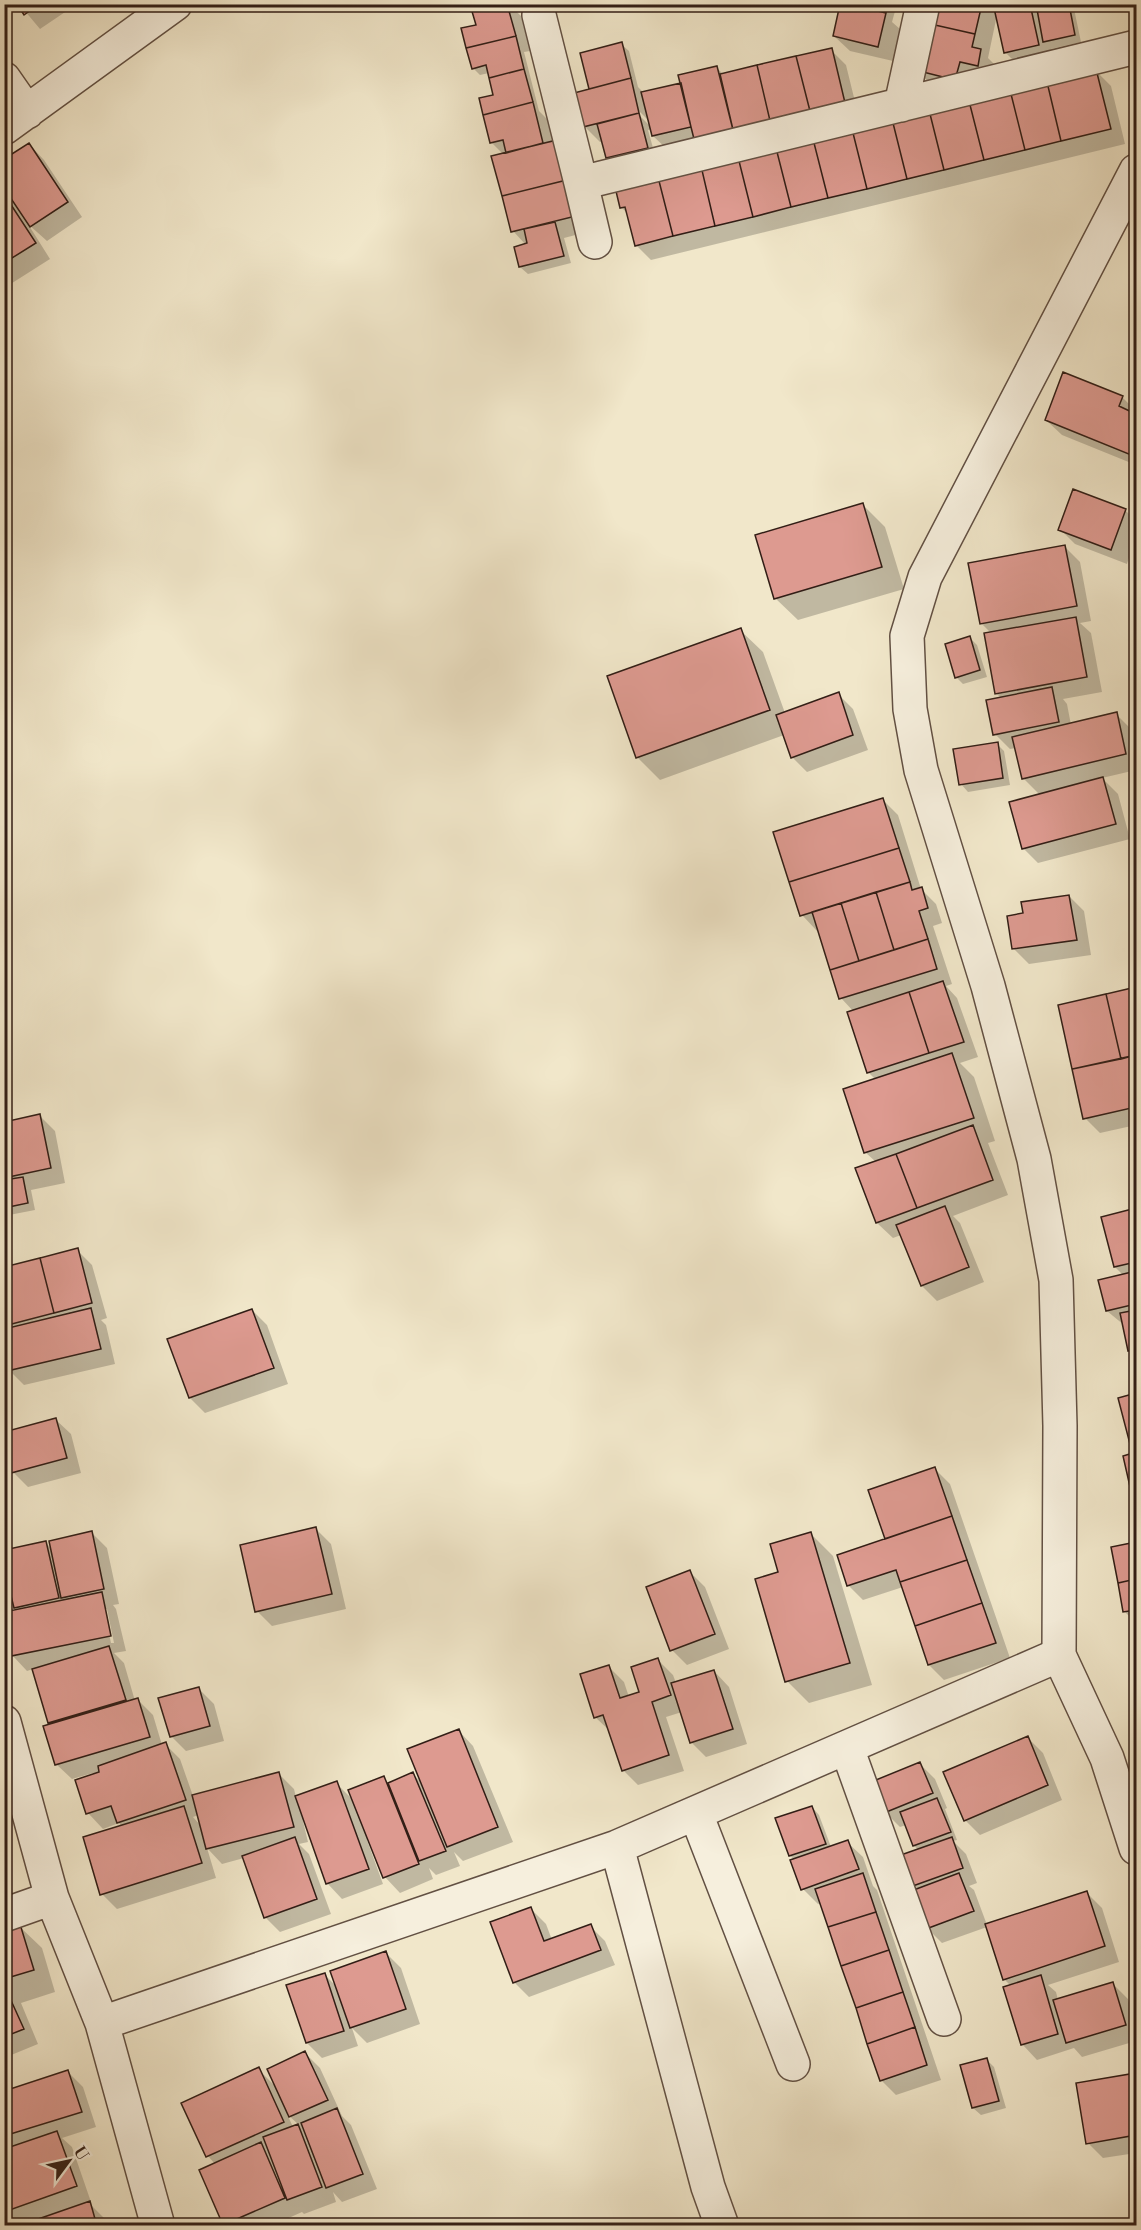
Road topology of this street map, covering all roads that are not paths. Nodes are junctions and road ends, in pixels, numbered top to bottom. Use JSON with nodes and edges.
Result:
{"nodes":[{"id":1,"x":175,"y":4,"type":"edge"},
{"id":2,"x":923,"y":4,"type":"edge"},
{"id":3,"x":539,"y":15,"type":"dead end"},
{"id":4,"x":1137,"y":47,"type":"edge"},
{"id":5,"x":4,"y":80,"type":"edge"},
{"id":6,"x":901,"y":105,"type":"junction"},
{"id":7,"x":16,"y":120,"type":"edge"},
{"id":8,"x":1137,"y":171,"type":"edge"},
{"id":9,"x":581,"y":183,"type":"junction"},
{"id":10,"x":594,"y":242,"type":"dead end"},
{"id":11,"x":1059,"y":1656,"type":"junction"},
{"id":12,"x":4,"y":1722,"type":"edge"},
{"id":13,"x":847,"y":1748,"type":"junction"},
{"id":14,"x":696,"y":1814,"type":"junction"},
{"id":15,"x":617,"y":1848,"type":"junction"},
{"id":16,"x":1137,"y":1848,"type":"edge"},
{"id":17,"x":52,"y":1898,"type":"junction"},
{"id":18,"x":4,"y":1915,"type":"edge"},
{"id":19,"x":944,"y":2019,"type":"dead end"},
{"id":20,"x":102,"y":2023,"type":"junction"},
{"id":21,"x":793,"y":2064,"type":"dead end"},
{"id":22,"x":158,"y":2226,"type":"edge"},
{"id":23,"x":722,"y":2226,"type":"edge"}],
"edges":[{"from":1,"to":7,"type":"street"},
{"from":2,"to":6,"type":"street"},
{"from":3,"to":9,"type":"street"},
{"from":4,"to":6,"type":"street"},
{"from":5,"to":7,"type":"street"},
{"from":6,"to":9,"type":"street"},
{"from":8,"to":11,"type":"street"},
{"from":9,"to":10,"type":"street"},
{"from":11,"to":13,"type":"street"},
{"from":11,"to":16,"type":"street"},
{"from":12,"to":17,"type":"street"},
{"from":13,"to":14,"type":"street"},
{"from":13,"to":19,"type":"street"},
{"from":14,"to":15,"type":"street"},
{"from":14,"to":21,"type":"street"},
{"from":15,"to":20,"type":"street"},
{"from":15,"to":23,"type":"street"},
{"from":17,"to":18,"type":"street"},
{"from":17,"to":20,"type":"street"},
{"from":20,"to":22,"type":"street"}]}
